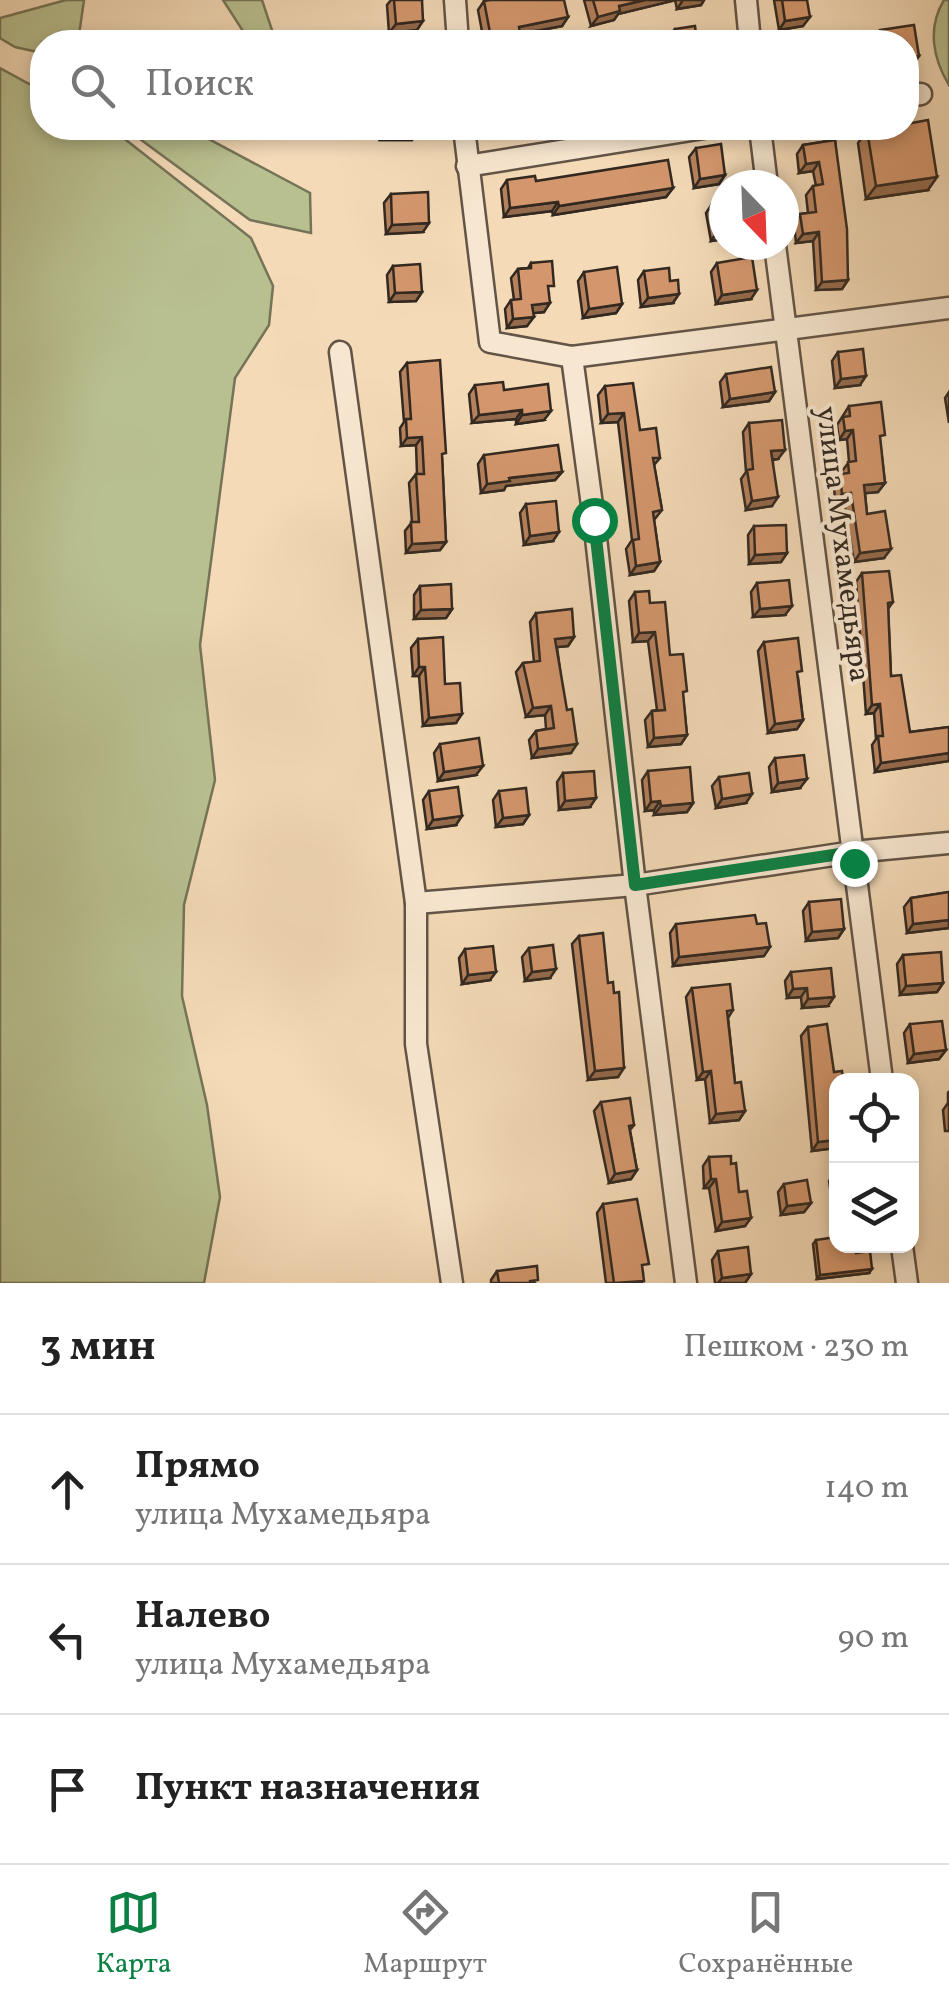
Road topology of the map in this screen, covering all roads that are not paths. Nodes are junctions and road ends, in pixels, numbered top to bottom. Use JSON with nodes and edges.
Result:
{"nodes":[{"id":1,"x":455,"y":0,"type":"edge"},
{"id":2,"x":746,"y":0,"type":"edge"},
{"id":3,"x":457,"y":30,"type":"edge"},
{"id":4,"x":749,"y":30,"type":"edge"},
{"id":5,"x":465,"y":140,"type":"edge"},
{"id":6,"x":629,"y":140,"type":"edge"},
{"id":7,"x":761,"y":140,"type":"edge"},
{"id":8,"x":467,"y":166,"type":"junction"},
{"id":9,"x":765,"y":170,"type":"edge"},
{"id":10,"x":777,"y":260,"type":"edge"},
{"id":11,"x":949,"y":308,"type":"edge"},
{"id":12,"x":785,"y":329,"type":"junction"},
{"id":13,"x":340,"y":352,"type":"dead end"},
{"id":14,"x":572,"y":358,"type":"junction"},
{"id":15,"x":949,"y":842,"type":"edge"},
{"id":16,"x":853,"y":852,"type":"junction"},
{"id":17,"x":635,"y":885,"type":"junction"},
{"id":18,"x":416,"y":903,"type":"junction"},
{"id":19,"x":881,"y":1073,"type":"edge"},
{"id":20,"x":903,"y":1253,"type":"edge"},
{"id":21,"x":452,"y":1283,"type":"edge"},
{"id":22,"x":686,"y":1283,"type":"edge"},
{"id":23,"x":906,"y":1283,"type":"edge"}],
"edges":[{"from":1,"to":3,"type":"street"},
{"from":2,"to":4,"type":"street"},
{"from":5,"to":8,"type":"street"},
{"from":6,"to":8,"type":"street"},
{"from":7,"to":9,"type":"street"},
{"from":8,"to":14,"type":"street"},
{"from":10,"to":12,"type":"street","name":"улица Мухамедьяра"},
{"from":11,"to":12,"type":"street"},
{"from":12,"to":14,"type":"street"},
{"from":12,"to":16,"type":"street","name":"улица Мухамедьяра"},
{"from":13,"to":18,"type":"street"},
{"from":14,"to":17,"type":"street"},
{"from":15,"to":16,"type":"street"},
{"from":16,"to":17,"type":"street"},
{"from":16,"to":19,"type":"street","name":"улица Мухамедьяра"},
{"from":17,"to":18,"type":"street"},
{"from":17,"to":22,"type":"street"},
{"from":18,"to":21,"type":"street"},
{"from":20,"to":23,"type":"street"}]}
